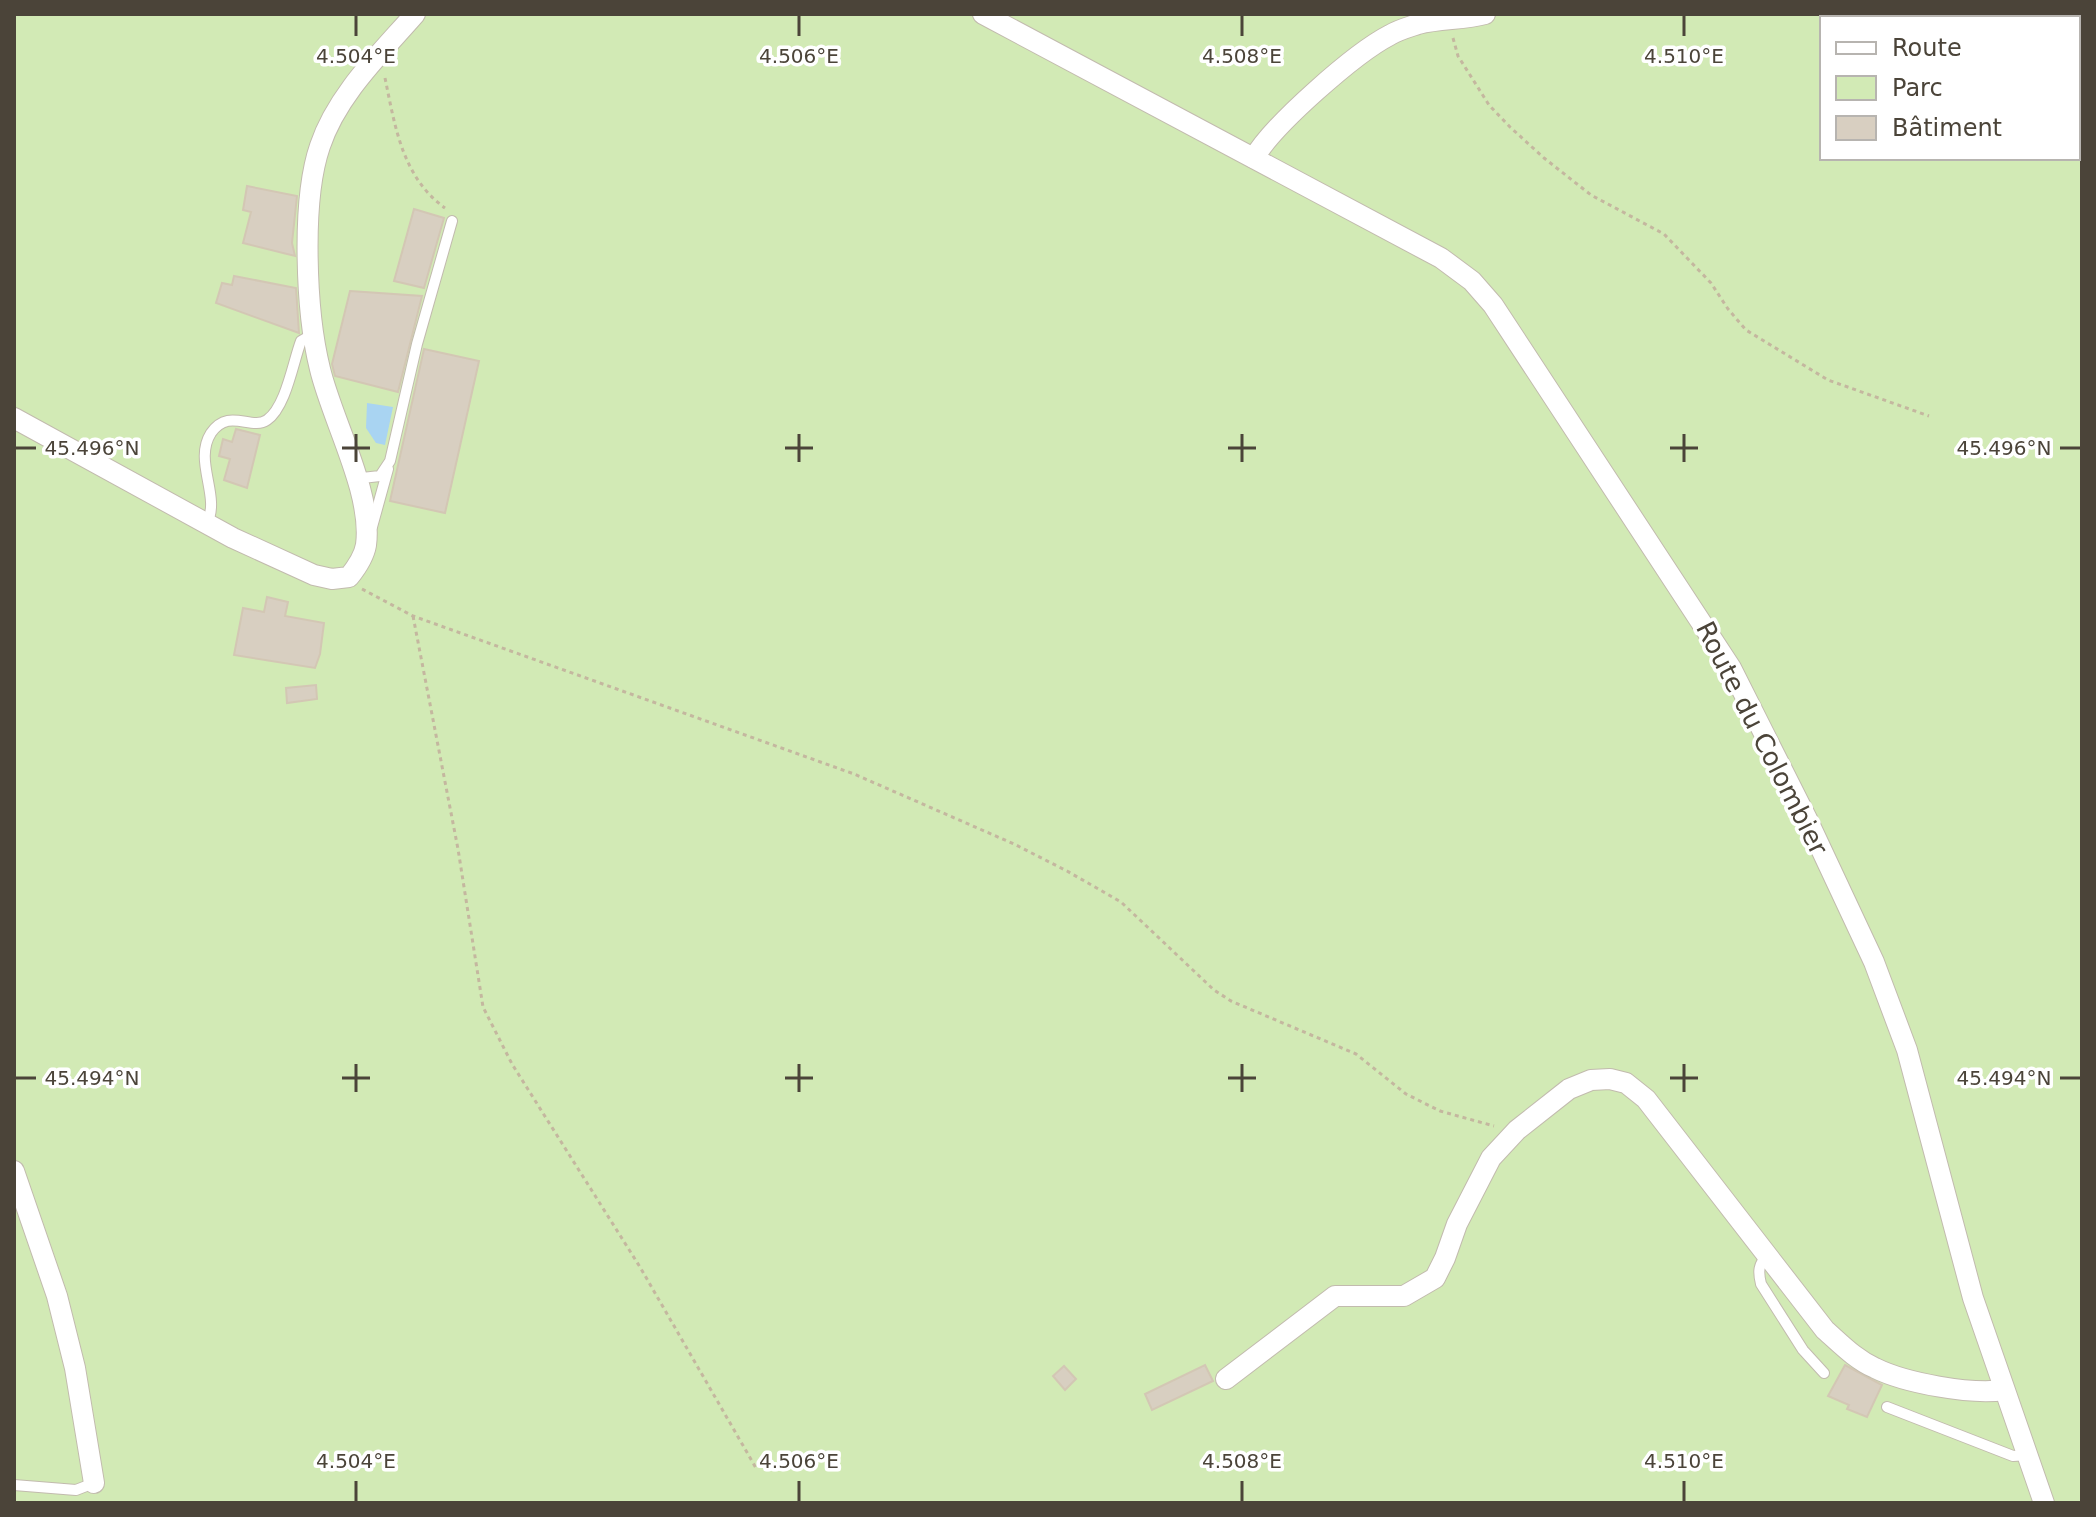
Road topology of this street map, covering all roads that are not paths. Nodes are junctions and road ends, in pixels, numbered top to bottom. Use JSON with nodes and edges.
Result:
{"nodes":[{"id":1,"x":415,"y":14,"type":"edge"},
{"id":2,"x":983,"y":14,"type":"edge"},
{"id":3,"x":1485,"y":14,"type":"edge"},
{"id":4,"x":1254,"y":158,"type":"junction"},
{"id":5,"x":452,"y":221,"type":"road end"},
{"id":6,"x":313,"y":334,"type":"junction"},
{"id":7,"x":14,"y":418,"type":"edge"},
{"id":8,"x":390,"y":461,"type":"junction"},
{"id":9,"x":355,"y":475,"type":"junction"},
{"id":10,"x":207,"y":523,"type":"junction"},
{"id":11,"x":366,"y":544,"type":"junction"},
{"id":12,"x":14,"y":1171,"type":"edge"},
{"id":13,"x":1768,"y":1255,"type":"junction"},
{"id":14,"x":1824,"y":1373,"type":"dead end"},
{"id":15,"x":1226,"y":1379,"type":"dead end"},
{"id":16,"x":2004,"y":1390,"type":"junction"},
{"id":17,"x":1887,"y":1407,"type":"dead end"},
{"id":18,"x":2028,"y":1455,"type":"junction"},
{"id":19,"x":94,"y":1483,"type":"joint"},
{"id":20,"x":14,"y":1485,"type":"edge"},
{"id":21,"x":2044,"y":1503,"type":"edge"}],
"edges":[{"from":1,"to":6,"type":"street"},
{"from":2,"to":4,"type":"street","name":"Route du Colombier"},
{"from":3,"to":4,"type":"street"},
{"from":4,"to":16,"type":"street","name":"Route du Colombier"},
{"from":5,"to":8,"type":"lane"},
{"from":6,"to":9,"type":"street"},
{"from":6,"to":10,"type":"lane"},
{"from":7,"to":10,"type":"street"},
{"from":8,"to":9,"type":"lane"},
{"from":8,"to":11,"type":"lane"},
{"from":9,"to":11,"type":"street"},
{"from":10,"to":11,"type":"street"},
{"from":12,"to":19,"type":"street"},
{"from":13,"to":14,"type":"lane"},
{"from":13,"to":15,"type":"street"},
{"from":13,"to":16,"type":"street"},
{"from":16,"to":18,"type":"street","name":"Route du Colombier"},
{"from":17,"to":18,"type":"lane"},
{"from":18,"to":21,"type":"street","name":"Route du Colombier"},
{"from":19,"to":20,"type":"lane"}]}
